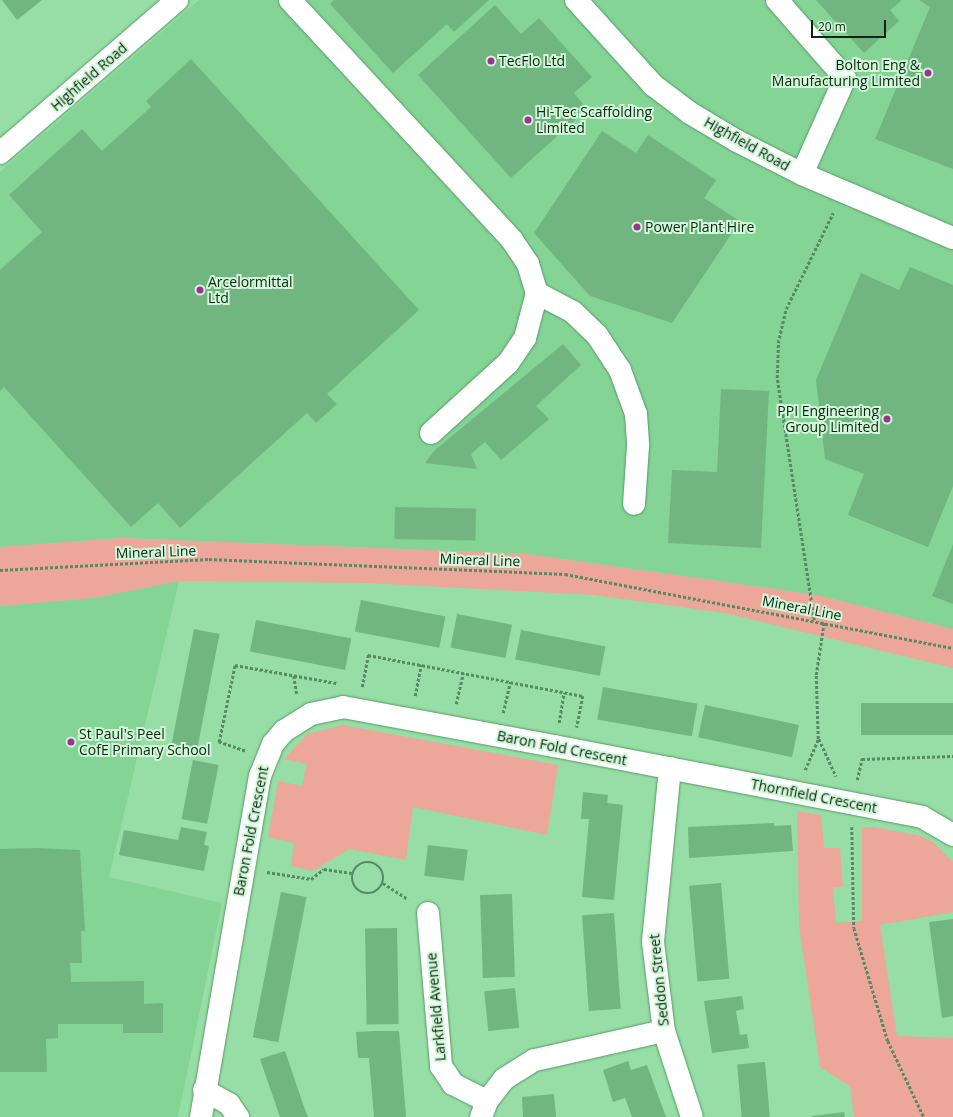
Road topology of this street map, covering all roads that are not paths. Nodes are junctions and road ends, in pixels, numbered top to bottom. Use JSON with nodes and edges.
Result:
{"nodes":[{"id":1,"x":177,"y":0,"type":"edge"},
{"id":2,"x":290,"y":0,"type":"edge"},
{"id":3,"x":576,"y":0,"type":"edge"},
{"id":4,"x":777,"y":0,"type":"edge"},
{"id":5,"x":0,"y":153,"type":"edge"},
{"id":6,"x":802,"y":174,"type":"junction"},
{"id":7,"x":953,"y":238,"type":"edge"},
{"id":8,"x":537,"y":293,"type":"junction"},
{"id":9,"x":431,"y":433,"type":"dead end"},
{"id":10,"x":634,"y":504,"type":"dead end"},
{"id":11,"x":670,"y":768,"type":"junction"},
{"id":12,"x":953,"y":835,"type":"edge"},
{"id":13,"x":428,"y":913,"type":"road end"},
{"id":14,"x":664,"y":1031,"type":"junction"},
{"id":15,"x":204,"y":1090,"type":"junction"},
{"id":16,"x":484,"y":1109,"type":"edge"},
{"id":17,"x":201,"y":1117,"type":"edge"},
{"id":18,"x":238,"y":1117,"type":"edge"},
{"id":19,"x":692,"y":1117,"type":"edge"}],
"edges":[{"from":1,"to":5,"type":"street","name":"Highfield Road"},
{"from":2,"to":8,"type":"street"},
{"from":3,"to":6,"type":"street","name":"Highfield Road"},
{"from":4,"to":6,"type":"street"},
{"from":6,"to":7,"type":"street","name":"Highfield Road"},
{"from":8,"to":9,"type":"street"},
{"from":8,"to":10,"type":"street"},
{"from":11,"to":12,"type":"street","name":"Thornfield Crescent"},
{"from":11,"to":14,"type":"street","name":"Seddon Street"},
{"from":11,"to":15,"type":"street","name":"Baron Fold Crescent"},
{"from":13,"to":16,"type":"street","name":"Larkfield Avenue"},
{"from":14,"to":16,"type":"street","name":"Larkfield Avenue"},
{"from":14,"to":19,"type":"street","name":"Seddon Street"},
{"from":15,"to":17,"type":"street","name":"Baron Fold Crescent"},
{"from":15,"to":18,"type":"street"}]}
